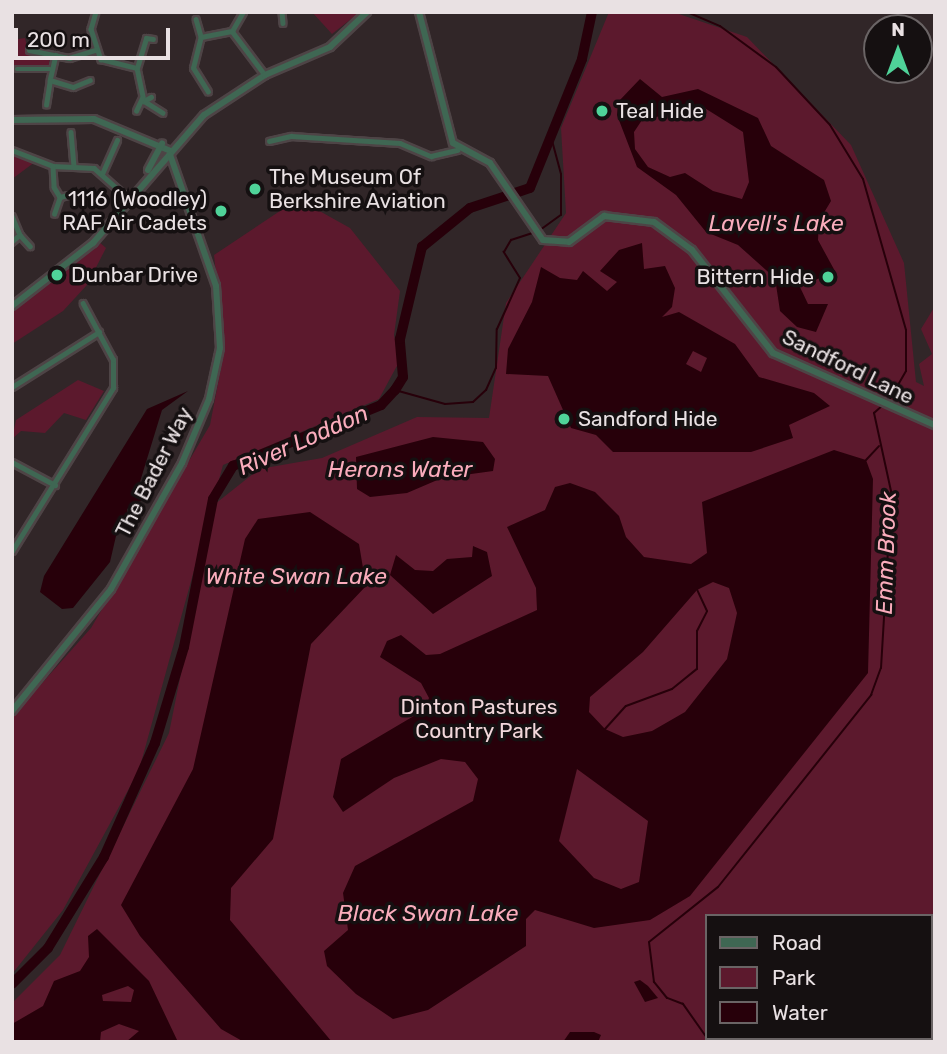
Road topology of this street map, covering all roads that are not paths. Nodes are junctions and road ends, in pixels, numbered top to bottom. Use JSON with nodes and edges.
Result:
{"nodes":[{"id":1,"x":96,"y":12,"type":"edge"},
{"id":2,"x":243,"y":12,"type":"edge"},
{"id":3,"x":282,"y":12,"type":"edge"},
{"id":4,"x":367,"y":12,"type":"edge"},
{"id":5,"x":419,"y":12,"type":"edge"},
{"id":6,"x":196,"y":19,"type":"dead end"},
{"id":7,"x":283,"y":23,"type":"dead end"},
{"id":8,"x":232,"y":31,"type":"junction"},
{"id":9,"x":201,"y":37,"type":"junction"},
{"id":10,"x":153,"y":39,"type":"dead end"},
{"id":11,"x":29,"y":50,"type":"dead end"},
{"id":12,"x":96,"y":50,"type":"junction"},
{"id":13,"x":56,"y":55,"type":"junction"},
{"id":14,"x":138,"y":68,"type":"junction"},
{"id":15,"x":17,"y":69,"type":"dead end"},
{"id":16,"x":50,"y":69,"type":"junction"},
{"id":17,"x":203,"y":74,"type":"dead end"},
{"id":18,"x":265,"y":75,"type":"junction"},
{"id":19,"x":198,"y":78,"type":"junction"},
{"id":20,"x":50,"y":80,"type":"junction"},
{"id":21,"x":90,"y":80,"type":"dead end"},
{"id":22,"x":208,"y":92,"type":"dead end"},
{"id":23,"x":151,"y":97,"type":"dead end"},
{"id":24,"x":144,"y":99,"type":"junction"},
{"id":25,"x":46,"y":104,"type":"dead end"},
{"id":26,"x":136,"y":111,"type":"dead end"},
{"id":27,"x":163,"y":113,"type":"dead end"},
{"id":28,"x":12,"y":120,"type":"edge"},
{"id":29,"x":71,"y":132,"type":"dead end"},
{"id":30,"x":117,"y":140,"type":"dead end"},
{"id":31,"x":269,"y":141,"type":"dead end"},
{"id":32,"x":116,"y":148,"type":"junction"},
{"id":33,"x":12,"y":150,"type":"edge"},
{"id":34,"x":122,"y":150,"type":"dead end"},
{"id":35,"x":457,"y":150,"type":"junction"},
{"id":36,"x":163,"y":152,"type":"junction"},
{"id":37,"x":75,"y":165,"type":"junction"},
{"id":38,"x":53,"y":166,"type":"junction"},
{"id":39,"x":102,"y":174,"type":"junction"},
{"id":40,"x":68,"y":195,"type":"dead end"},
{"id":41,"x":60,"y":197,"type":"junction"},
{"id":42,"x":129,"y":199,"type":"junction"},
{"id":43,"x":54,"y":214,"type":"dead end"},
{"id":44,"x":12,"y":216,"type":"edge"},
{"id":45,"x":20,"y":235,"type":"junction"},
{"id":46,"x":12,"y":242,"type":"edge"},
{"id":47,"x":30,"y":246,"type":"dead end"},
{"id":48,"x":83,"y":304,"type":"dead end"},
{"id":49,"x":12,"y":306,"type":"edge"},
{"id":50,"x":99,"y":331,"type":"junction"},
{"id":51,"x":12,"y":387,"type":"edge"},
{"id":52,"x":935,"y":425,"type":"edge"},
{"id":53,"x":12,"y":462,"type":"edge"},
{"id":54,"x":55,"y":485,"type":"junction"},
{"id":55,"x":12,"y":551,"type":"edge"},
{"id":56,"x":12,"y":711,"type":"edge"}],
"edges":[{"from":1,"to":12,"type":"street"},
{"from":2,"to":8,"type":"street"},
{"from":3,"to":7,"type":"street"},
{"from":4,"to":18,"type":"street"},
{"from":5,"to":35,"type":"street"},
{"from":6,"to":9,"type":"street"},
{"from":8,"to":9,"type":"street"},
{"from":8,"to":18,"type":"street"},
{"from":9,"to":19,"type":"street"},
{"from":10,"to":14,"type":"street"},
{"from":11,"to":13,"type":"street"},
{"from":12,"to":13,"type":"street"},
{"from":12,"to":14,"type":"street"},
{"from":13,"to":16,"type":"street"},
{"from":14,"to":24,"type":"street"},
{"from":15,"to":16,"type":"street"},
{"from":16,"to":20,"type":"street"},
{"from":17,"to":19,"type":"street"},
{"from":18,"to":36,"type":"street"},
{"from":19,"to":22,"type":"street"},
{"from":20,"to":21,"type":"street"},
{"from":20,"to":25,"type":"street"},
{"from":23,"to":24,"type":"street"},
{"from":24,"to":26,"type":"street"},
{"from":24,"to":27,"type":"street"},
{"from":28,"to":36,"type":"street","name":"The Bader Way"},
{"from":29,"to":37,"type":"street"},
{"from":30,"to":32,"type":"street"},
{"from":31,"to":35,"type":"street"},
{"from":32,"to":34,"type":"street"},
{"from":32,"to":39,"type":"street"},
{"from":33,"to":38,"type":"street"},
{"from":35,"to":52,"type":"street","name":"Sandford Lane"},
{"from":36,"to":42,"type":"street"},
{"from":36,"to":56,"type":"street","name":"The Bader Way"},
{"from":37,"to":38,"type":"street"},
{"from":37,"to":39,"type":"street"},
{"from":38,"to":41,"type":"street"},
{"from":39,"to":42,"type":"street"},
{"from":40,"to":41,"type":"street"},
{"from":41,"to":43,"type":"street"},
{"from":42,"to":49,"type":"street"},
{"from":44,"to":45,"type":"street"},
{"from":45,"to":46,"type":"street"},
{"from":45,"to":47,"type":"street"},
{"from":48,"to":50,"type":"street"},
{"from":50,"to":51,"type":"street"},
{"from":50,"to":54,"type":"street"},
{"from":53,"to":54,"type":"street"},
{"from":54,"to":55,"type":"street"}]}
